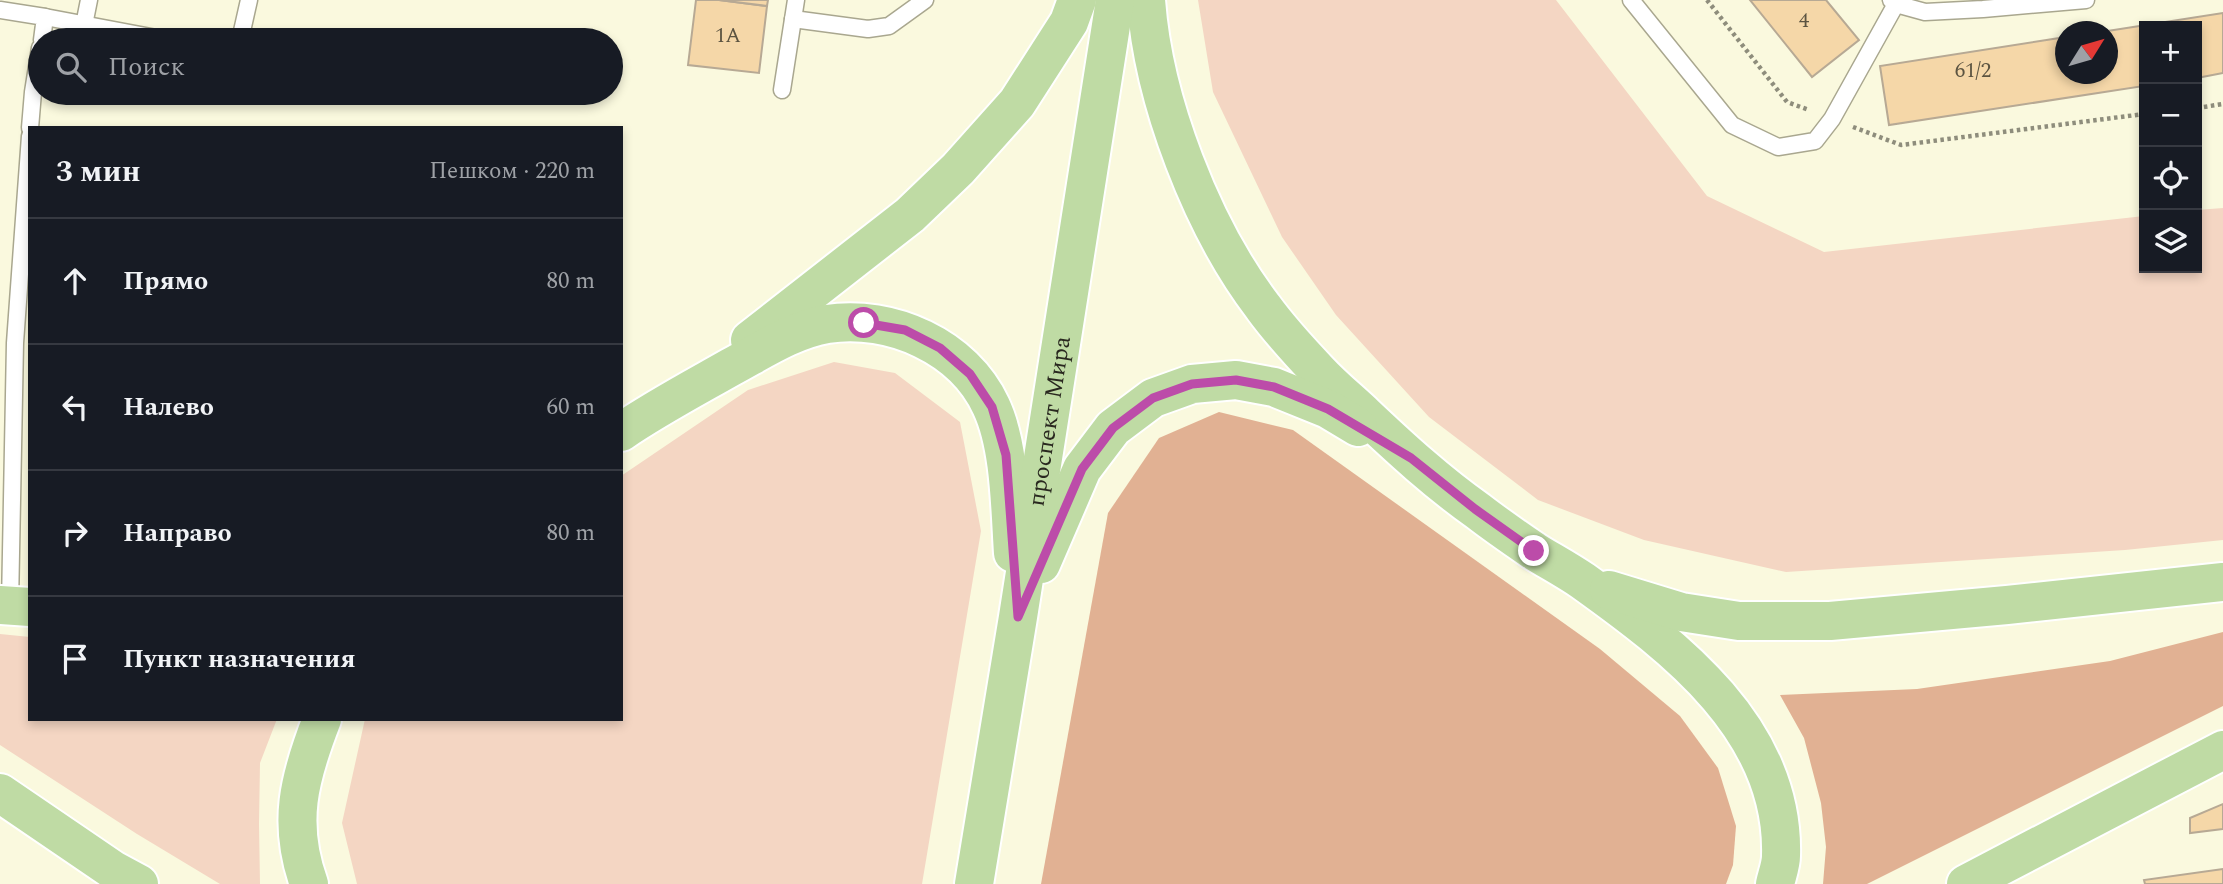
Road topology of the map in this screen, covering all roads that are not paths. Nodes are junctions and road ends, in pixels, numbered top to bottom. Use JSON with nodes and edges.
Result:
{"nodes":[{"id":1,"x":89,"y":0,"type":"edge"},
{"id":2,"x":249,"y":0,"type":"edge"},
{"id":3,"x":796,"y":0,"type":"edge"},
{"id":4,"x":925,"y":0,"type":"edge"},
{"id":5,"x":1077,"y":0,"type":"edge"},
{"id":6,"x":1115,"y":0,"type":"edge"},
{"id":7,"x":1146,"y":0,"type":"edge"},
{"id":8,"x":1631,"y":0,"type":"edge"},
{"id":9,"x":2086,"y":0,"type":"edge"},
{"id":10,"x":1894,"y":2,"type":"edge"},
{"id":11,"x":1982,"y":5,"type":"edge"},
{"id":12,"x":0,"y":10,"type":"edge"},
{"id":13,"x":46,"y":17,"type":"junction"},
{"id":14,"x":793,"y":19,"type":"junction"},
{"id":15,"x":84,"y":24,"type":"junction"},
{"id":16,"x":44,"y":28,"type":"edge"},
{"id":17,"x":105,"y":28,"type":"edge"},
{"id":18,"x":243,"y":28,"type":"edge"},
{"id":19,"x":782,"y":90,"type":"dead end"},
{"id":20,"x":32,"y":105,"type":"edge"},
{"id":21,"x":30,"y":126,"type":"edge"},
{"id":22,"x":28,"y":164,"type":"edge"},
{"id":23,"x":676,"y":397,"type":"junction"},
{"id":24,"x":623,"y":431,"type":"edge"},
{"id":25,"x":1411,"y":458,"type":"junction"},
{"id":26,"x":1581,"y":579,"type":"junction"},
{"id":27,"x":2223,"y":582,"type":"edge"},
{"id":28,"x":13,"y":606,"type":"edge"},
{"id":29,"x":1018,"y":617,"type":"junction"},
{"id":30,"x":321,"y":721,"type":"edge"},
{"id":31,"x":2223,"y":750,"type":"edge"},
{"id":32,"x":0,"y":793,"type":"edge"},
{"id":33,"x":139,"y":884,"type":"edge"},
{"id":34,"x":309,"y":884,"type":"edge"},
{"id":35,"x":974,"y":884,"type":"edge"},
{"id":36,"x":1775,"y":884,"type":"edge"},
{"id":37,"x":1966,"y":884,"type":"edge"}],
"edges":[{"from":1,"to":15,"type":"lane"},
{"from":2,"to":18,"type":"lane"},
{"from":3,"to":14,"type":"lane"},
{"from":4,"to":14,"type":"lane"},
{"from":5,"to":23,"type":"main road"},
{"from":6,"to":29,"type":"main road","name":"проспект Мира"},
{"from":7,"to":25,"type":"main road"},
{"from":8,"to":10,"type":"lane"},
{"from":9,"to":11,"type":"lane"},
{"from":10,"to":11,"type":"lane"},
{"from":12,"to":13,"type":"lane"},
{"from":13,"to":15,"type":"lane"},
{"from":13,"to":16,"type":"lane"},
{"from":14,"to":19,"type":"lane"},
{"from":15,"to":17,"type":"lane"},
{"from":20,"to":21,"type":"lane"},
{"from":22,"to":28,"type":"lane"},
{"from":23,"to":24,"type":"main road"},
{"from":23,"to":29,"type":"main road"},
{"from":25,"to":26,"type":"main road"},
{"from":25,"to":29,"type":"main road"},
{"from":26,"to":27,"type":"main road"},
{"from":26,"to":36,"type":"main road"},
{"from":29,"to":35,"type":"main road","name":"проспект Мира"},
{"from":30,"to":34,"type":"main road"},
{"from":31,"to":37,"type":"main road"},
{"from":32,"to":33,"type":"main road"}]}
